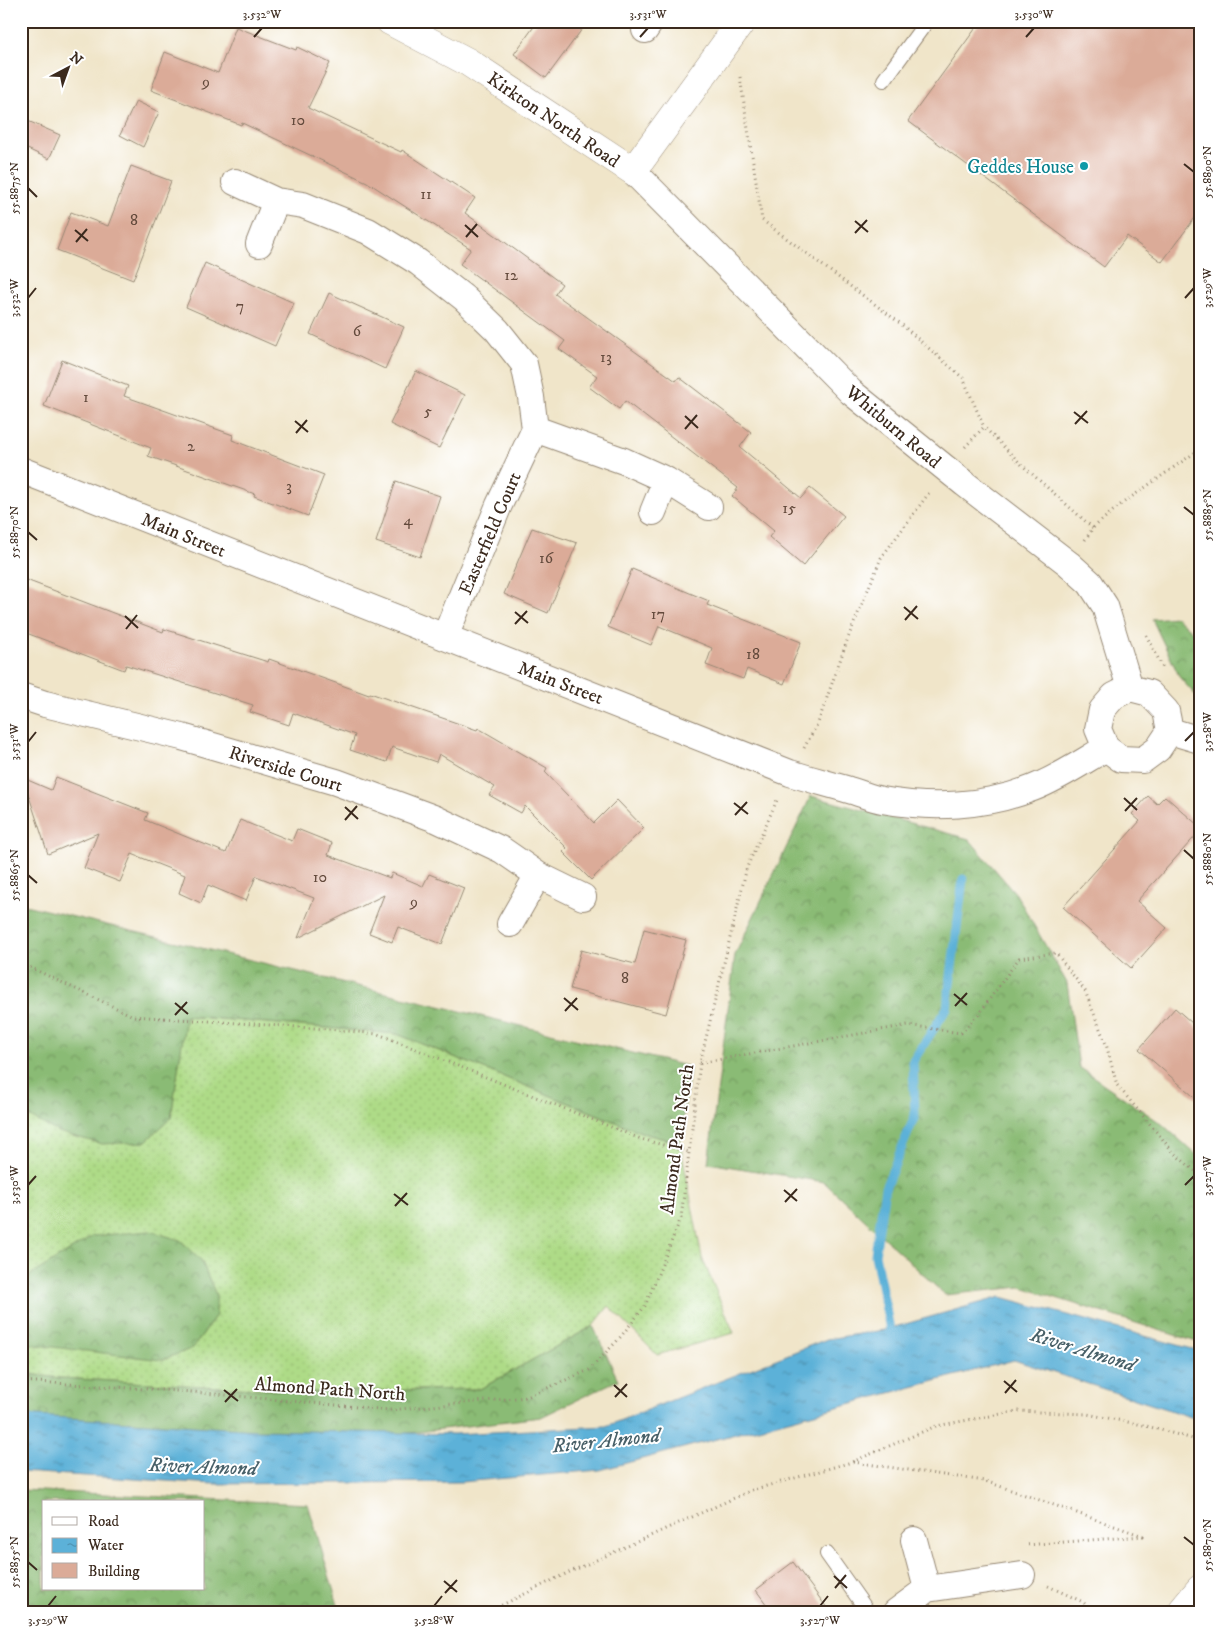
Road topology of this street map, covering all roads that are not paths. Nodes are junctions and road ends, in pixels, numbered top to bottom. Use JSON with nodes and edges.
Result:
{"nodes":[{"id":1,"x":390,"y":21,"type":"edge"},
{"id":2,"x":742,"y":21,"type":"edge"},
{"id":3,"x":927,"y":21,"type":"edge"},
{"id":4,"x":884,"y":80,"type":"dead end"},
{"id":5,"x":633,"y":171,"type":"junction"},
{"id":6,"x":234,"y":182,"type":"dead end"},
{"id":7,"x":276,"y":201,"type":"junction"},
{"id":8,"x":259,"y":244,"type":"dead end"},
{"id":9,"x":535,"y":429,"type":"junction"},
{"id":10,"x":21,"y":470,"type":"edge"},
{"id":11,"x":666,"y":480,"type":"junction"},
{"id":12,"x":709,"y":507,"type":"dead end"},
{"id":13,"x":653,"y":512,"type":"dead end"},
{"id":14,"x":445,"y":637,"type":"junction"},
{"id":15,"x":1130,"y":688,"type":"junction"},
{"id":16,"x":21,"y":696,"type":"edge"},
{"id":17,"x":1170,"y":731,"type":"junction"},
{"id":18,"x":1200,"y":740,"type":"edge"},
{"id":19,"x":1106,"y":748,"type":"junction"},
{"id":20,"x":538,"y":875,"type":"junction"},
{"id":21,"x":583,"y":897,"type":"dead end"},
{"id":22,"x":510,"y":924,"type":"dead end"},
{"id":23,"x":914,"y":1540,"type":"dead end"},
{"id":24,"x":827,"y":1554,"type":"dead end"},
{"id":25,"x":1022,"y":1575,"type":"road end"},
{"id":26,"x":927,"y":1589,"type":"junction"},
{"id":27,"x":1200,"y":1589,"type":"edge"},
{"id":28,"x":868,"y":1612,"type":"edge"},
{"id":29,"x":896,"y":1612,"type":"edge"},
{"id":30,"x":1181,"y":1612,"type":"edge"}],
"edges":[{"from":1,"to":5,"type":"main road","name":"Kirkton North Road"},
{"from":2,"to":5,"type":"main road","name":"Kirkton North Road"},
{"from":3,"to":4,"type":"lane"},
{"from":5,"to":15,"type":"street","name":"Whitburn Road"},
{"from":6,"to":7,"type":"street"},
{"from":7,"to":8,"type":"street"},
{"from":7,"to":9,"type":"street"},
{"from":9,"to":11,"type":"street"},
{"from":9,"to":14,"type":"street","name":"Easterfield Court"},
{"from":10,"to":14,"type":"street","name":"Main Street"},
{"from":11,"to":12,"type":"street"},
{"from":11,"to":13,"type":"street"},
{"from":14,"to":19,"type":"street","name":"Main Street"},
{"from":15,"to":17,"type":"street"},
{"from":15,"to":19,"type":"street"},
{"from":16,"to":20,"type":"street","name":"Riverside Court"},
{"from":17,"to":18,"type":"street"},
{"from":17,"to":19,"type":"street"},
{"from":20,"to":21,"type":"street","name":"Riverside Court"},
{"from":20,"to":22,"type":"street"},
{"from":23,"to":26,"type":"street"},
{"from":24,"to":28,"type":"lane"},
{"from":25,"to":26,"type":"street"},
{"from":26,"to":29,"type":"street"},
{"from":27,"to":30,"type":"main road"}]}
